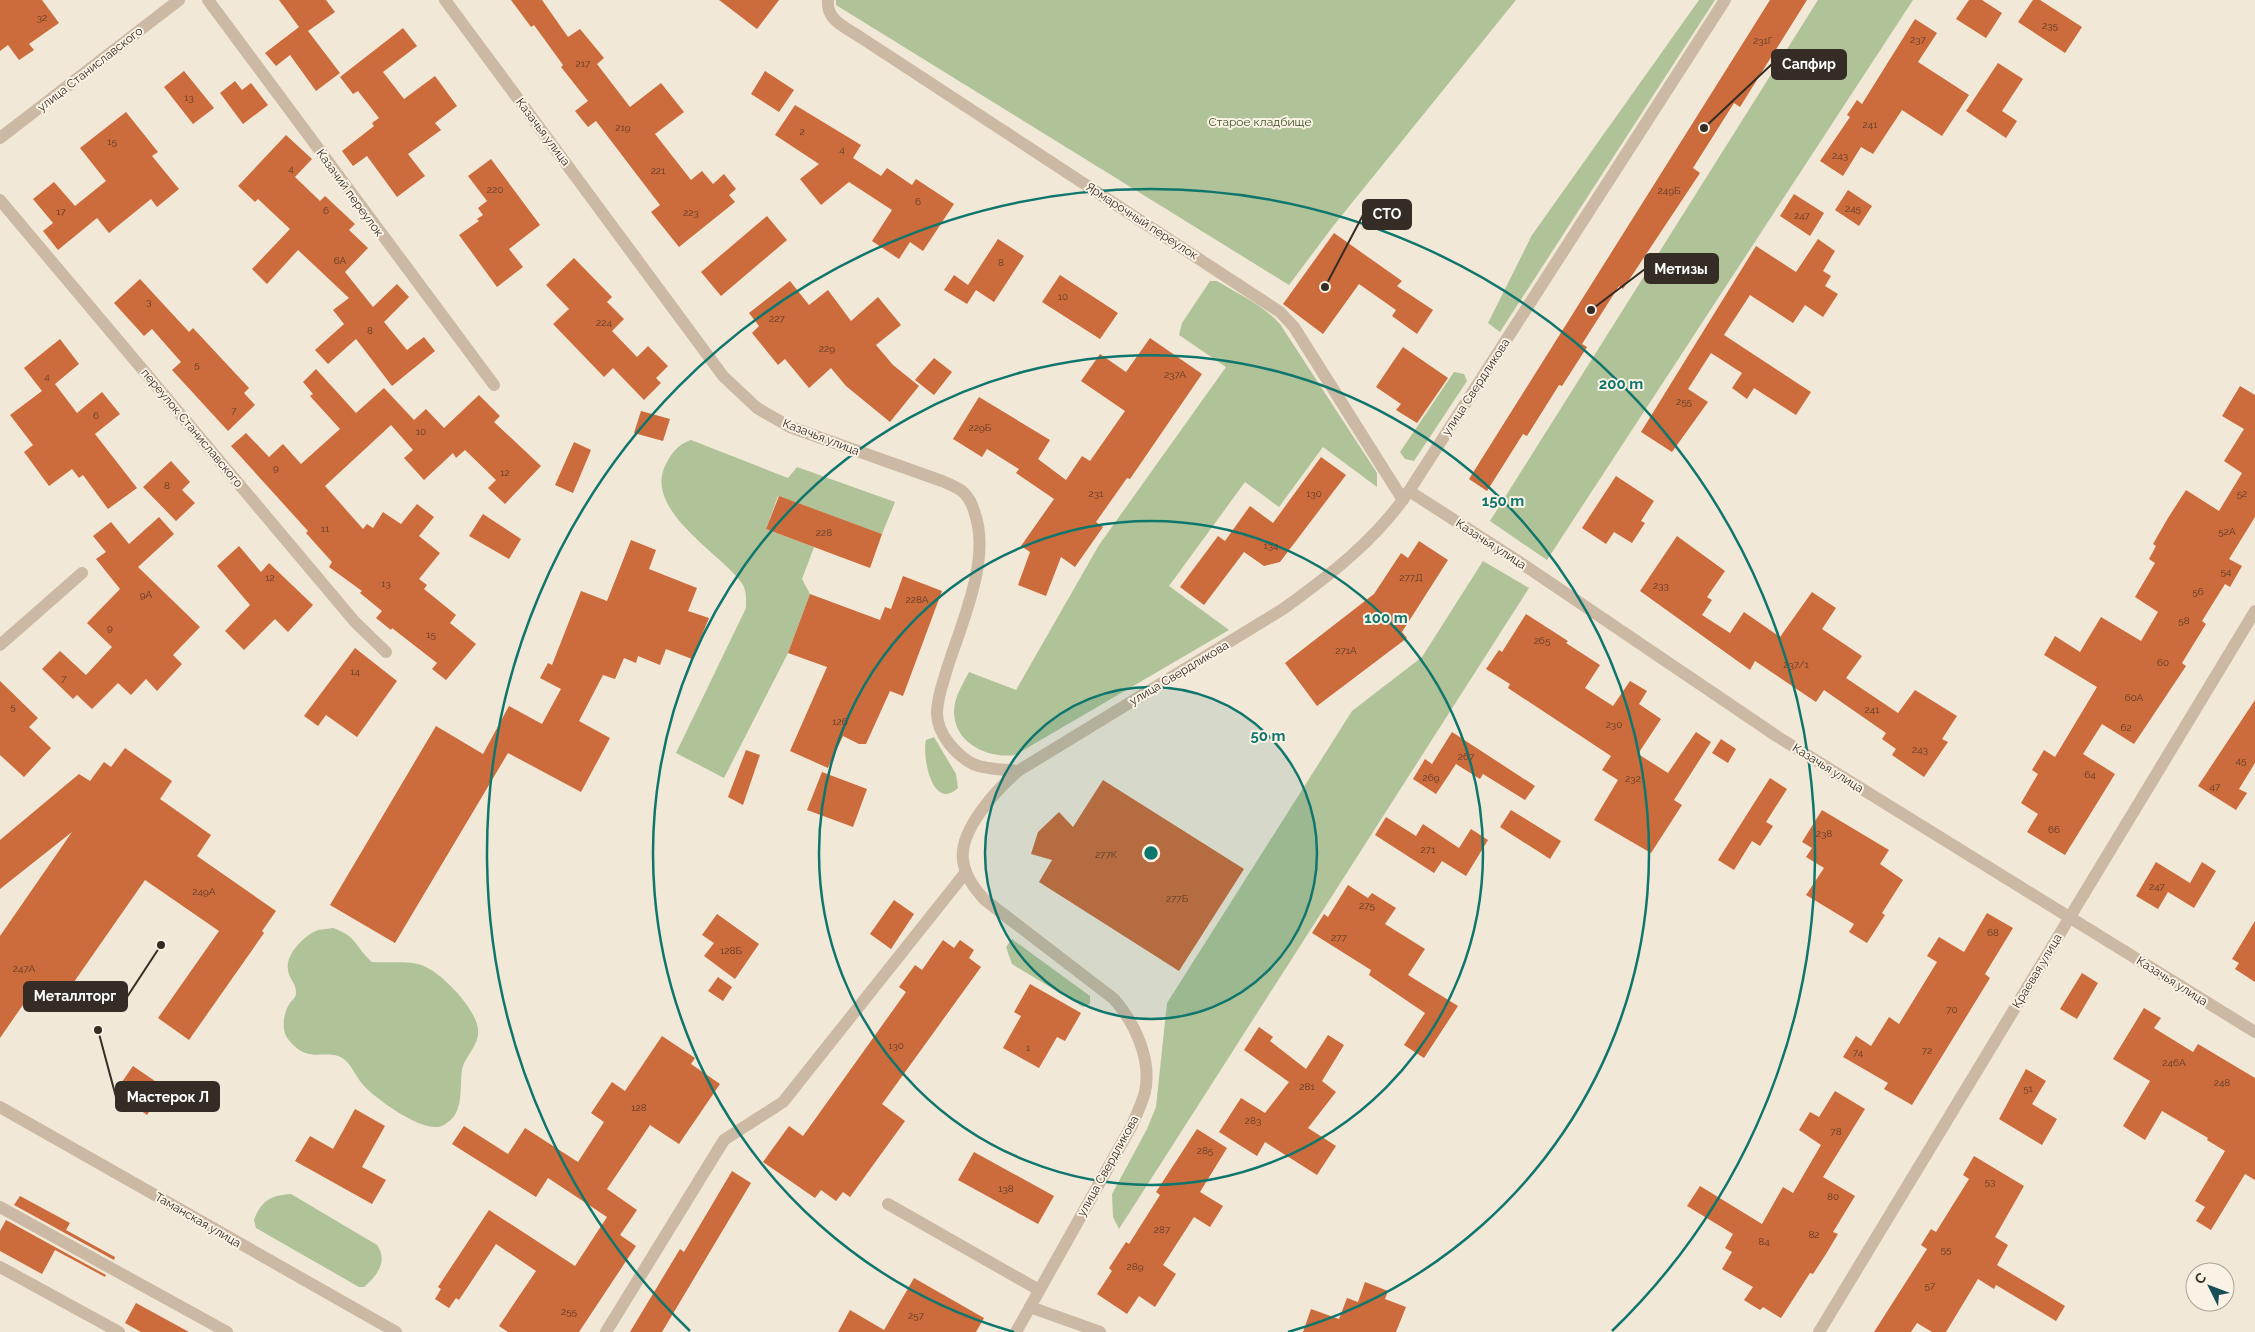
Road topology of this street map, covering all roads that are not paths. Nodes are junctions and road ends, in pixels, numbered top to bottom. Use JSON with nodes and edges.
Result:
{"nodes":[{"id":1,"x":179,"y":0,"type":"edge"},
{"id":2,"x":208,"y":0,"type":"edge"},
{"id":3,"x":445,"y":0,"type":"edge"},
{"id":4,"x":828,"y":0,"type":"edge"},
{"id":5,"x":1725,"y":0,"type":"edge"},
{"id":6,"x":0,"y":138,"type":"edge"},
{"id":7,"x":0,"y":200,"type":"edge"},
{"id":8,"x":494,"y":385,"type":"dead end"},
{"id":9,"x":1406,"y":496,"type":"junction"},
{"id":10,"x":82,"y":573,"type":"dead end"},
{"id":11,"x":2255,"y":611,"type":"edge"},
{"id":12,"x":0,"y":645,"type":"edge"},
{"id":13,"x":386,"y":652,"type":"dead end"},
{"id":14,"x":1018,"y":771,"type":"junction"},
{"id":15,"x":966,"y":872,"type":"junction"},
{"id":16,"x":2069,"y":917,"type":"junction"},
{"id":17,"x":2255,"y":1032,"type":"edge"},
{"id":18,"x":0,"y":1107,"type":"edge"},
{"id":19,"x":888,"y":1204,"type":"dead end"},
{"id":20,"x":0,"y":1207,"type":"edge"},
{"id":21,"x":0,"y":1267,"type":"edge"},
{"id":22,"x":1039,"y":1290,"type":"junction"},
{"id":23,"x":1030,"y":1306,"type":"junction"},
{"id":24,"x":119,"y":1332,"type":"edge"},
{"id":25,"x":227,"y":1332,"type":"edge"},
{"id":26,"x":396,"y":1332,"type":"edge"},
{"id":27,"x":606,"y":1332,"type":"edge"},
{"id":28,"x":1016,"y":1332,"type":"edge"},
{"id":29,"x":1100,"y":1332,"type":"edge"},
{"id":30,"x":1819,"y":1332,"type":"edge"}],
"edges":[{"from":1,"to":6,"type":"street","name":"улица Станиславского"},
{"from":2,"to":8,"type":"street","name":"Казачий переулок"},
{"from":3,"to":14,"type":"street","name":"Казачья улица"},
{"from":4,"to":9,"type":"street","name":"Ярмарочный переулок"},
{"from":5,"to":9,"type":"street","name":"улица Свердликова"},
{"from":7,"to":13,"type":"street","name":"переулок Станиславского"},
{"from":9,"to":14,"type":"street","name":"улица Свердликова"},
{"from":9,"to":16,"type":"street","name":"Казачья улица"},
{"from":10,"to":12,"type":"street"},
{"from":11,"to":16,"type":"street","name":"Краевая улица"},
{"from":14,"to":15,"type":"street","name":"улица Свердликова"},
{"from":15,"to":22,"type":"street","name":"улица Свердликова"},
{"from":15,"to":27,"type":"street"},
{"from":16,"to":17,"type":"street","name":"Казачья улица"},
{"from":16,"to":30,"type":"street","name":"Краевая улица"},
{"from":18,"to":26,"type":"street","name":"Таманская улица"},
{"from":19,"to":22,"type":"street"},
{"from":20,"to":25,"type":"street"},
{"from":21,"to":24,"type":"street"},
{"from":22,"to":23,"type":"street","name":"улица Свердликова"},
{"from":23,"to":28,"type":"street","name":"улица Свердликова"},
{"from":23,"to":29,"type":"street"}]}
